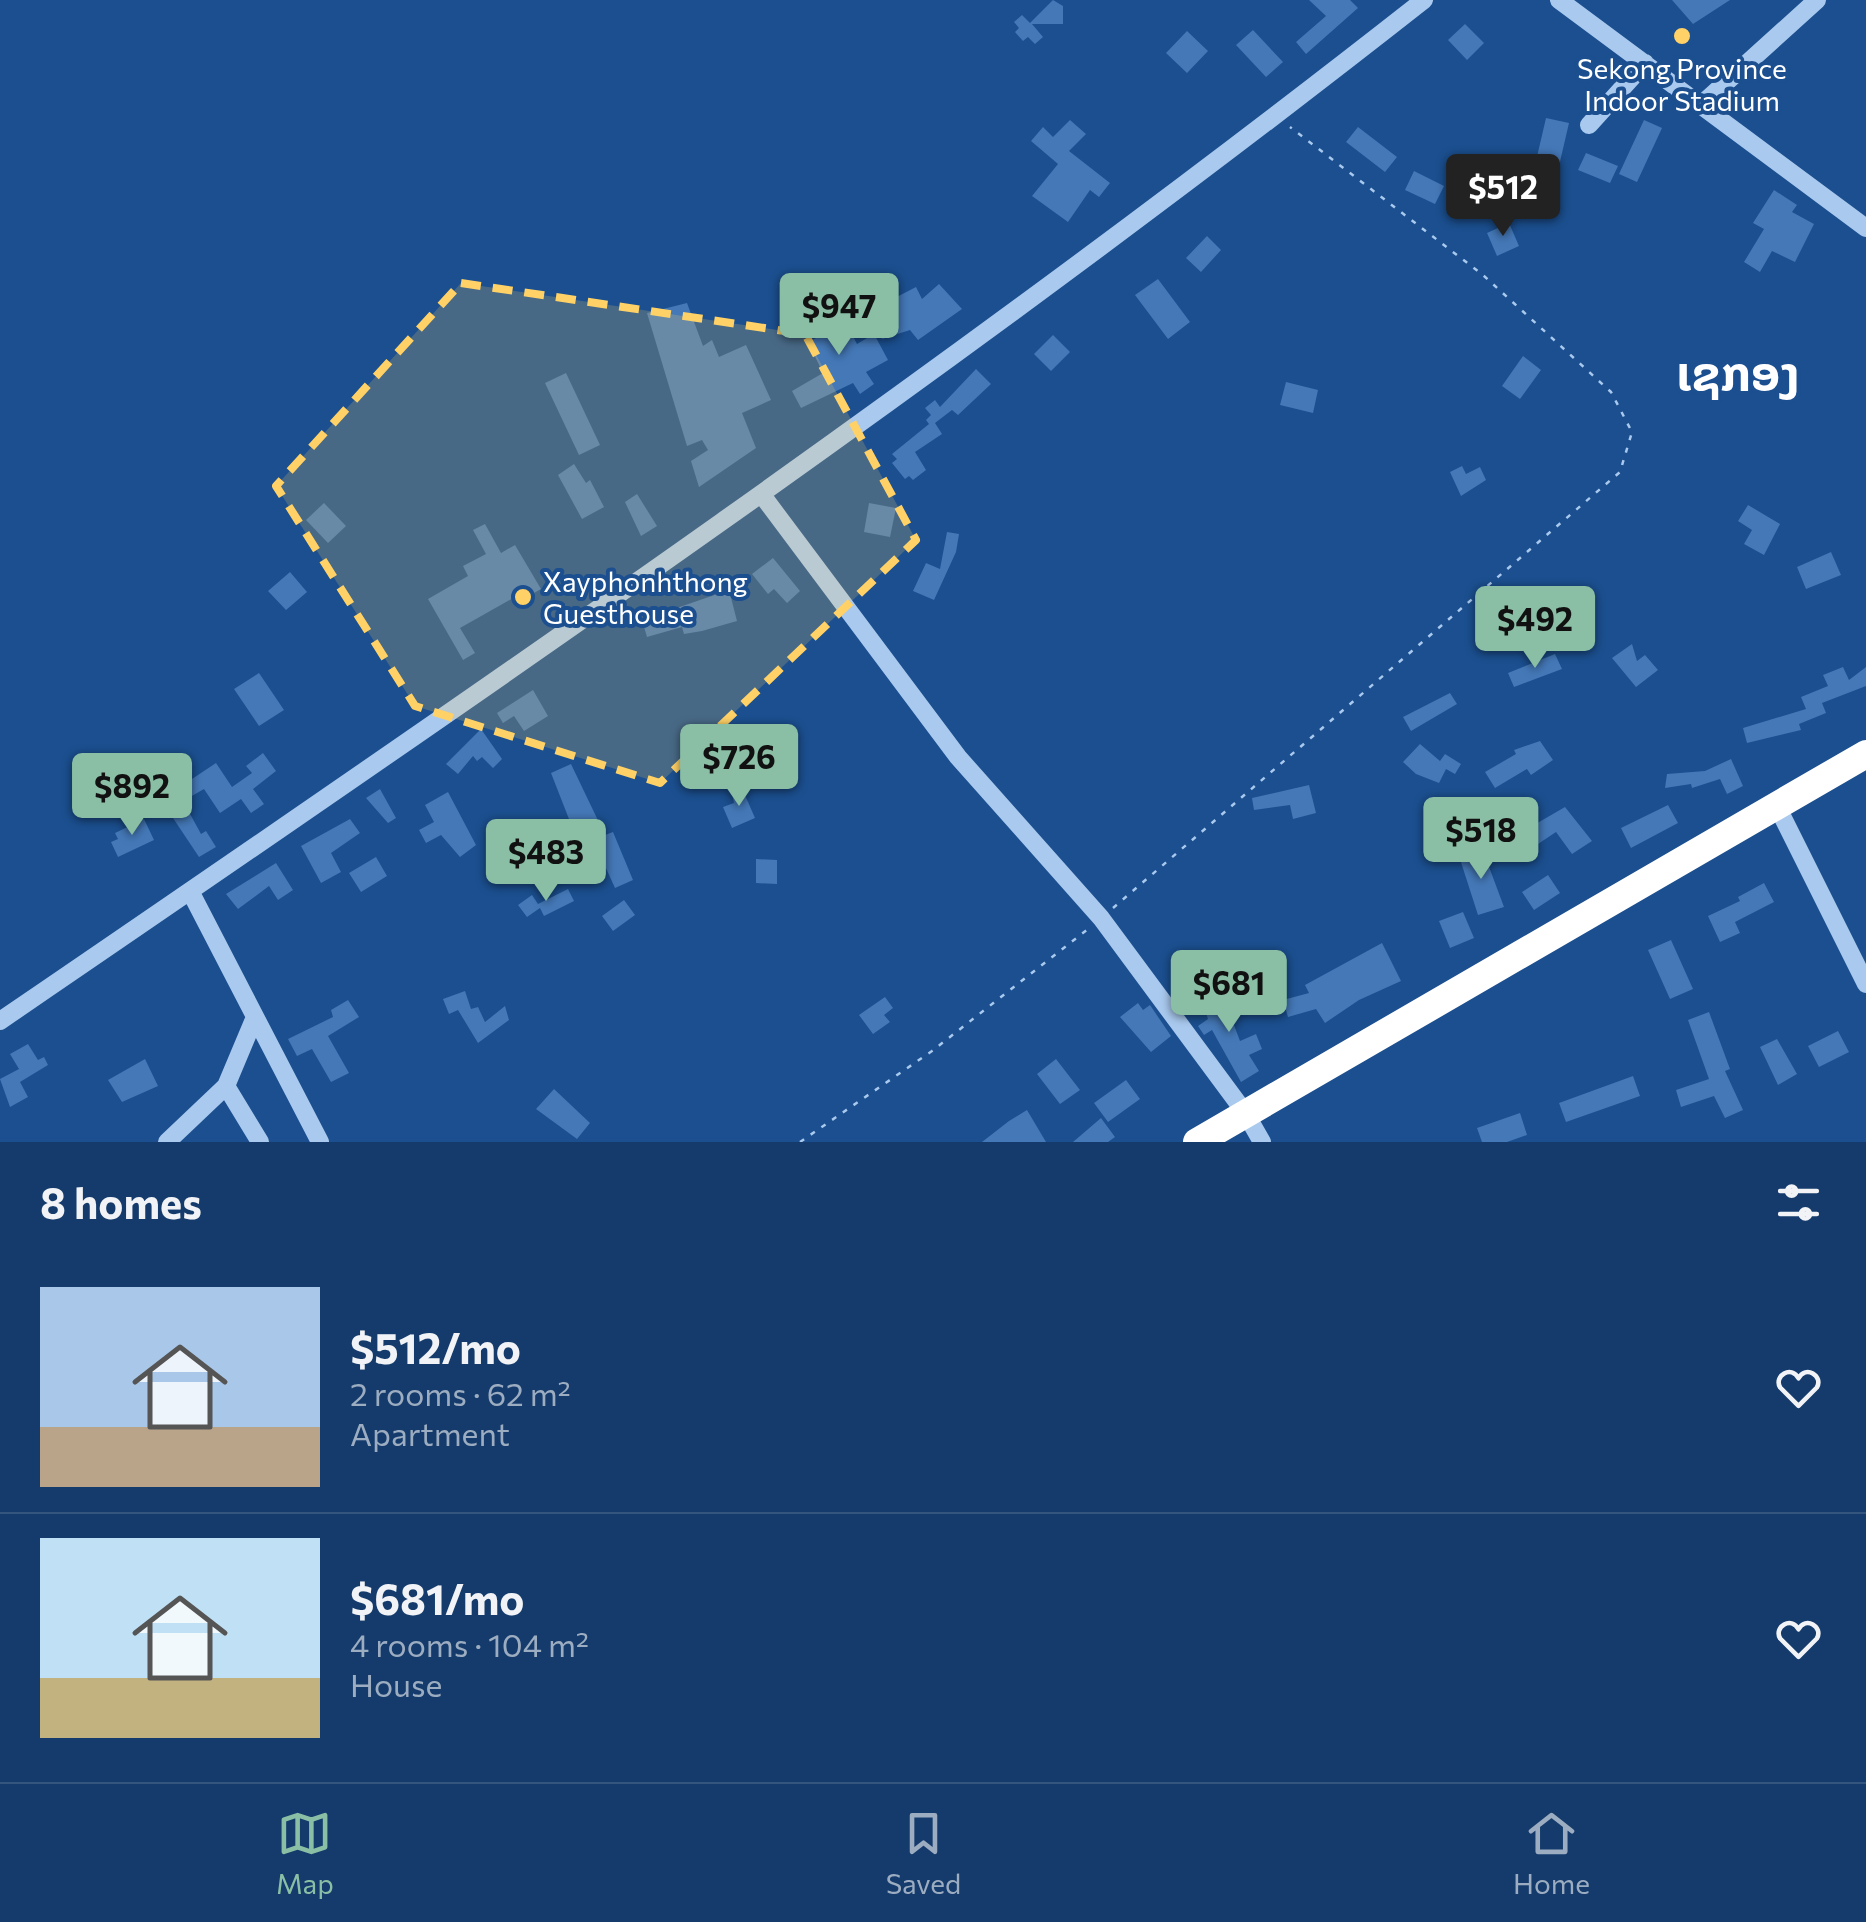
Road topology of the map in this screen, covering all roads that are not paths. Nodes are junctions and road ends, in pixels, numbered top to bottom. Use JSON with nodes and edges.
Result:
{"nodes":[{"id":1,"x":1424,"y":0,"type":"edge"},
{"id":2,"x":1559,"y":0,"type":"edge"},
{"id":3,"x":1816,"y":0,"type":"edge"},
{"id":4,"x":1644,"y":63,"type":"junction"},
{"id":5,"x":1701,"y":105,"type":"junction"},
{"id":6,"x":1589,"y":125,"type":"dead end"},
{"id":7,"x":1866,"y":228,"type":"edge"},
{"id":8,"x":762,"y":495,"type":"junction"},
{"id":9,"x":1866,"y":754,"type":"edge"},
{"id":10,"x":1777,"y":806,"type":"junction"},
{"id":11,"x":190,"y":891,"type":"junction"},
{"id":12,"x":1866,"y":984,"type":"edge"},
{"id":13,"x":255,"y":1017,"type":"junction"},
{"id":14,"x":0,"y":1021,"type":"edge"},
{"id":15,"x":226,"y":1086,"type":"junction"},
{"id":16,"x":1246,"y":1114,"type":"junction"},
{"id":17,"x":167,"y":1142,"type":"edge"},
{"id":18,"x":260,"y":1142,"type":"edge"},
{"id":19,"x":320,"y":1142,"type":"edge"},
{"id":20,"x":1197,"y":1142,"type":"edge"},
{"id":21,"x":1262,"y":1142,"type":"edge"}],
"edges":[{"from":1,"to":8,"type":"street"},
{"from":2,"to":4,"type":"street"},
{"from":3,"to":5,"type":"street"},
{"from":4,"to":5,"type":"street"},
{"from":4,"to":6,"type":"street"},
{"from":5,"to":7,"type":"street"},
{"from":8,"to":11,"type":"street"},
{"from":8,"to":16,"type":"street"},
{"from":9,"to":10,"type":"highway"},
{"from":10,"to":12,"type":"street"},
{"from":10,"to":16,"type":"highway"},
{"from":11,"to":13,"type":"street"},
{"from":11,"to":14,"type":"street"},
{"from":13,"to":15,"type":"street"},
{"from":13,"to":19,"type":"street"},
{"from":15,"to":17,"type":"street"},
{"from":15,"to":18,"type":"street"},
{"from":16,"to":20,"type":"highway"},
{"from":16,"to":21,"type":"street"}]}
